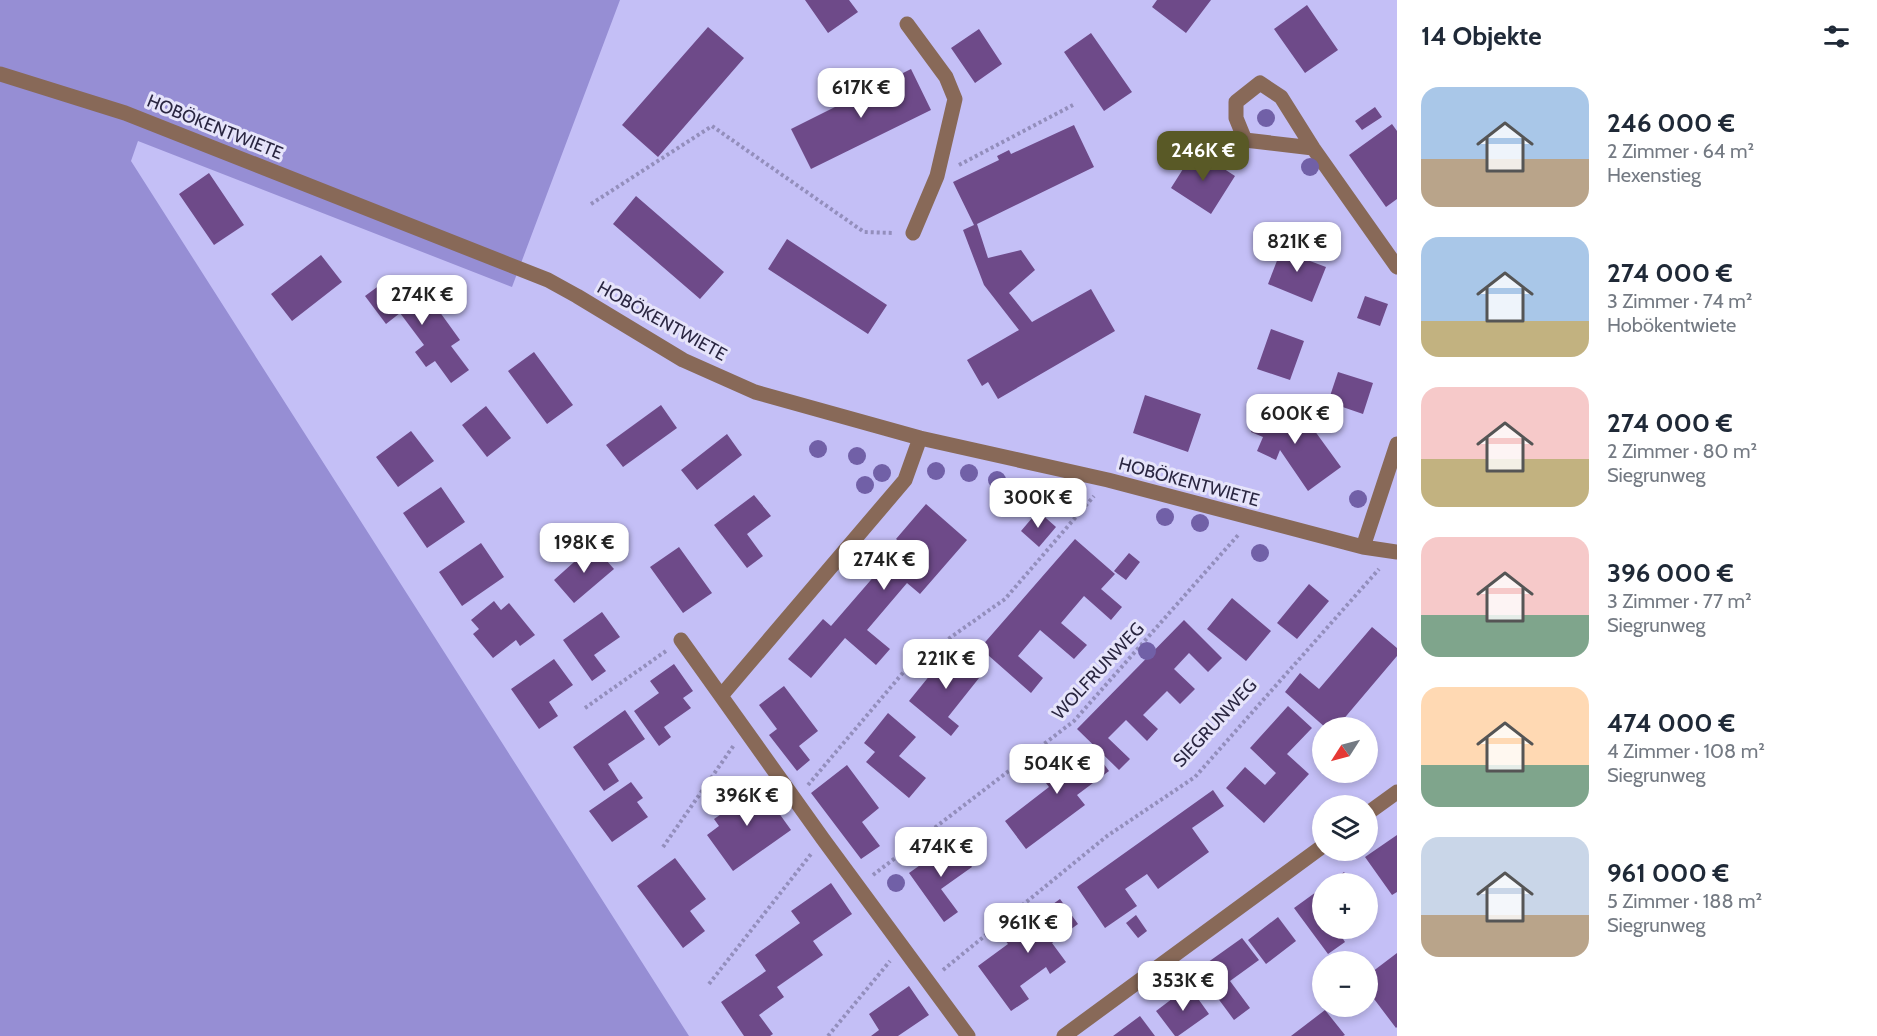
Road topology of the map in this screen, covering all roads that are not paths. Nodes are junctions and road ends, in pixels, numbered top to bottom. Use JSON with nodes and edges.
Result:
{"nodes":[{"id":1,"x":907,"y":24,"type":"dead end"},
{"id":2,"x":0,"y":74,"type":"edge"},
{"id":3,"x":1313,"y":148,"type":"junction"},
{"id":4,"x":913,"y":233,"type":"road end"},
{"id":5,"x":1397,"y":267,"type":"edge"},
{"id":6,"x":920,"y":438,"type":"junction"},
{"id":7,"x":1397,"y":444,"type":"edge"},
{"id":8,"x":1363,"y":547,"type":"junction"},
{"id":9,"x":1395,"y":552,"type":"edge"},
{"id":10,"x":681,"y":640,"type":"road end"},
{"id":11,"x":721,"y":696,"type":"junction"},
{"id":12,"x":1397,"y":792,"type":"edge"},
{"id":13,"x":1378,"y":806,"type":"edge"},
{"id":14,"x":1312,"y":854,"type":"edge"},
{"id":15,"x":968,"y":1036,"type":"edge"},
{"id":16,"x":1064,"y":1036,"type":"edge"}],
"edges":[{"from":1,"to":4,"type":"street"},
{"from":2,"to":6,"type":"street","name":"HOBÖKENTWIETE"},
{"from":3,"to":3,"type":"street"},
{"from":3,"to":5,"type":"street"},
{"from":6,"to":8,"type":"street","name":"HOBÖKENTWIETE"},
{"from":6,"to":11,"type":"street"},
{"from":7,"to":8,"type":"street"},
{"from":8,"to":9,"type":"street","name":"HOBÖKENTWIETE"},
{"from":10,"to":11,"type":"street"},
{"from":11,"to":15,"type":"street"},
{"from":12,"to":13,"type":"street"},
{"from":14,"to":16,"type":"street"}]}
